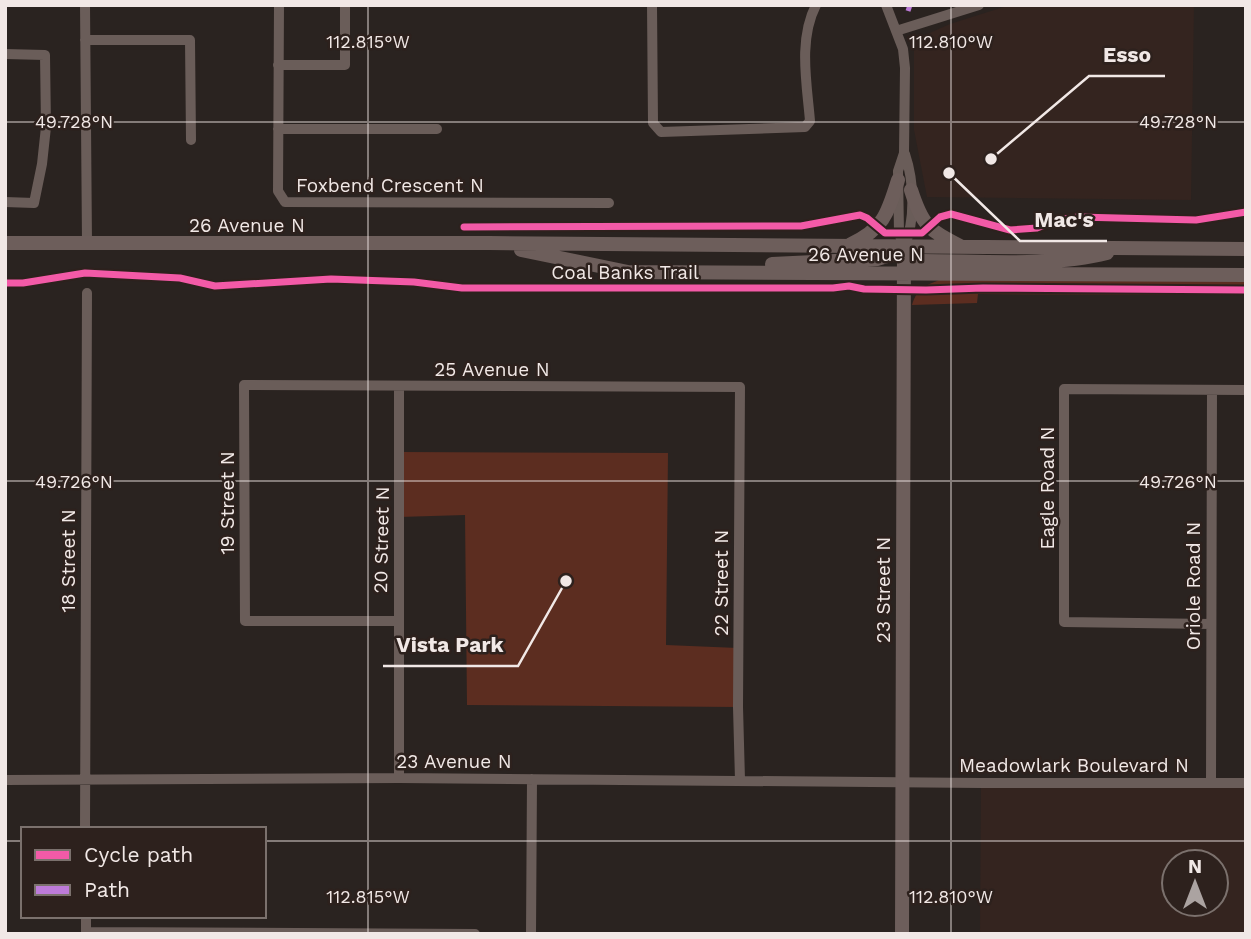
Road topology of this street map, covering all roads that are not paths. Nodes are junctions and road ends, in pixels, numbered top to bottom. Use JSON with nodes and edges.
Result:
{"nodes":[{"id":1,"x":85,"y":5,"type":"edge"},
{"id":2,"x":279,"y":5,"type":"edge"},
{"id":3,"x":345,"y":5,"type":"edge"},
{"id":4,"x":652,"y":5,"type":"edge"},
{"id":5,"x":816,"y":5,"type":"edge"},
{"id":6,"x":886,"y":5,"type":"edge"},
{"id":7,"x":979,"y":5,"type":"edge"},
{"id":8,"x":897,"y":31,"type":"junction"},
{"id":9,"x":85,"y":40,"type":"junction"},
{"id":10,"x":5,"y":54,"type":"edge"},
{"id":11,"x":278,"y":65,"type":"junction"},
{"id":12,"x":278,"y":128,"type":"junction"},
{"id":13,"x":437,"y":129,"type":"dead end"},
{"id":14,"x":191,"y":140,"type":"dead end"},
{"id":15,"x":904,"y":153,"type":"junction"},
{"id":16,"x":898,"y":180,"type":"junction"},
{"id":17,"x":911,"y":190,"type":"junction"},
{"id":18,"x":5,"y":202,"type":"edge"},
{"id":19,"x":609,"y":203,"type":"dead end"},
{"id":20,"x":5,"y":243,"type":"edge"},
{"id":21,"x":87,"y":243,"type":"junction"},
{"id":22,"x":489,"y":243,"type":"junction"},
{"id":23,"x":847,"y":246,"type":"junction"},
{"id":24,"x":904,"y":247,"type":"junction"},
{"id":25,"x":963,"y":247,"type":"junction"},
{"id":26,"x":1126,"y":248,"type":"junction"},
{"id":27,"x":1246,"y":249,"type":"edge"},
{"id":28,"x":719,"y":273,"type":"junction"},
{"id":29,"x":903,"y":273,"type":"junction"},
{"id":30,"x":1246,"y":275,"type":"edge"},
{"id":31,"x":87,"y":293,"type":"dead end"},
{"id":32,"x":244,"y":385,"type":"joint"},
{"id":33,"x":400,"y":386,"type":"junction"},
{"id":34,"x":740,"y":387,"type":"joint"},
{"id":35,"x":1212,"y":390,"type":"junction"},
{"id":36,"x":1246,"y":390,"type":"edge"},
{"id":37,"x":398,"y":621,"type":"junction"},
{"id":38,"x":1211,"y":624,"type":"junction"},
{"id":39,"x":399,"y":778,"type":"junction"},
{"id":40,"x":532,"y":779,"type":"junction"},
{"id":41,"x":5,"y":780,"type":"edge"},
{"id":42,"x":85,"y":780,"type":"junction"},
{"id":43,"x":740,"y":780,"type":"junction"},
{"id":44,"x":902,"y":782,"type":"junction"},
{"id":45,"x":1211,"y":782,"type":"junction"},
{"id":46,"x":1246,"y":783,"type":"edge"},
{"id":47,"x":85,"y":827,"type":"edge"},
{"id":48,"x":86,"y":933,"type":"edge"},
{"id":49,"x":236,"y":933,"type":"edge"},
{"id":50,"x":382,"y":933,"type":"edge"},
{"id":51,"x":475,"y":934,"type":"edge"},
{"id":52,"x":531,"y":934,"type":"edge"},
{"id":53,"x":902,"y":934,"type":"edge"}],
"edges":[{"from":1,"to":9,"type":"street"},
{"from":2,"to":11,"type":"street","name":"Foxbend Crescent N"},
{"from":3,"to":11,"type":"street"},
{"from":4,"to":5,"type":"street"},
{"from":6,"to":8,"type":"street","name":"23 Street N"},
{"from":7,"to":8,"type":"street"},
{"from":8,"to":15,"type":"street","name":"23 Street N"},
{"from":9,"to":14,"type":"street"},
{"from":9,"to":21,"type":"street"},
{"from":10,"to":18,"type":"street"},
{"from":11,"to":12,"type":"street","name":"Foxbend Crescent N"},
{"from":12,"to":13,"type":"street"},
{"from":12,"to":19,"type":"street","name":"Foxbend Crescent N"},
{"from":15,"to":16,"type":"street","name":"23 Street N"},
{"from":15,"to":17,"type":"street","name":"23 Street N"},
{"from":16,"to":23,"type":"main road"},
{"from":16,"to":24,"type":"street","name":"23 Street N"},
{"from":17,"to":24,"type":"street","name":"23 Street N"},
{"from":17,"to":25,"type":"main road"},
{"from":20,"to":21,"type":"main road","name":"26 Avenue N"},
{"from":21,"to":22,"type":"main road","name":"26 Avenue N"},
{"from":22,"to":23,"type":"main road","name":"26 Avenue N"},
{"from":22,"to":28,"type":"main road","name":"26 Avenue N"},
{"from":23,"to":24,"type":"main road","name":"26 Avenue N"},
{"from":24,"to":25,"type":"main road","name":"26 Avenue N"},
{"from":24,"to":28,"type":"main road"},
{"from":24,"to":29,"type":"main road","name":"23 Street N"},
{"from":25,"to":26,"type":"main road","name":"26 Avenue N"},
{"from":26,"to":27,"type":"main road","name":"26 Avenue N"},
{"from":26,"to":29,"type":"main road"},
{"from":28,"to":29,"type":"main road","name":"26 Avenue N"},
{"from":29,"to":30,"type":"main road","name":"26 Avenue N"},
{"from":29,"to":44,"type":"main road","name":"23 Street N"},
{"from":31,"to":42,"type":"street","name":"18 Street N"},
{"from":32,"to":33,"type":"street","name":"25 Avenue N"},
{"from":32,"to":37,"type":"street","name":"19 Street N"},
{"from":33,"to":34,"type":"street","name":"25 Avenue N"},
{"from":33,"to":37,"type":"street","name":"20 Street N"},
{"from":34,"to":43,"type":"street","name":"22 Street N"},
{"from":35,"to":36,"type":"street","name":"Eagle Road N"},
{"from":35,"to":38,"type":"street","name":"Oriole Road N"},
{"from":35,"to":38,"type":"street","name":"Eagle Road N"},
{"from":37,"to":39,"type":"street","name":"20 Street N"},
{"from":38,"to":45,"type":"street","name":"Oriole Road N"},
{"from":39,"to":40,"type":"street","name":"23 Avenue N"},
{"from":39,"to":42,"type":"street","name":"23 Avenue N"},
{"from":40,"to":43,"type":"street","name":"23 Avenue N"},
{"from":40,"to":52,"type":"street"},
{"from":41,"to":42,"type":"street","name":"23 Avenue N"},
{"from":42,"to":47,"type":"street","name":"18 Street N"},
{"from":43,"to":44,"type":"street","name":"23 Avenue N"},
{"from":44,"to":45,"type":"street","name":"Meadowlark Boulevard N"},
{"from":44,"to":53,"type":"main road","name":"23 Street N"},
{"from":45,"to":46,"type":"street","name":"Meadowlark Boulevard N"},
{"from":48,"to":49,"type":"street"},
{"from":49,"to":50,"type":"street"},
{"from":50,"to":51,"type":"street"}]}
